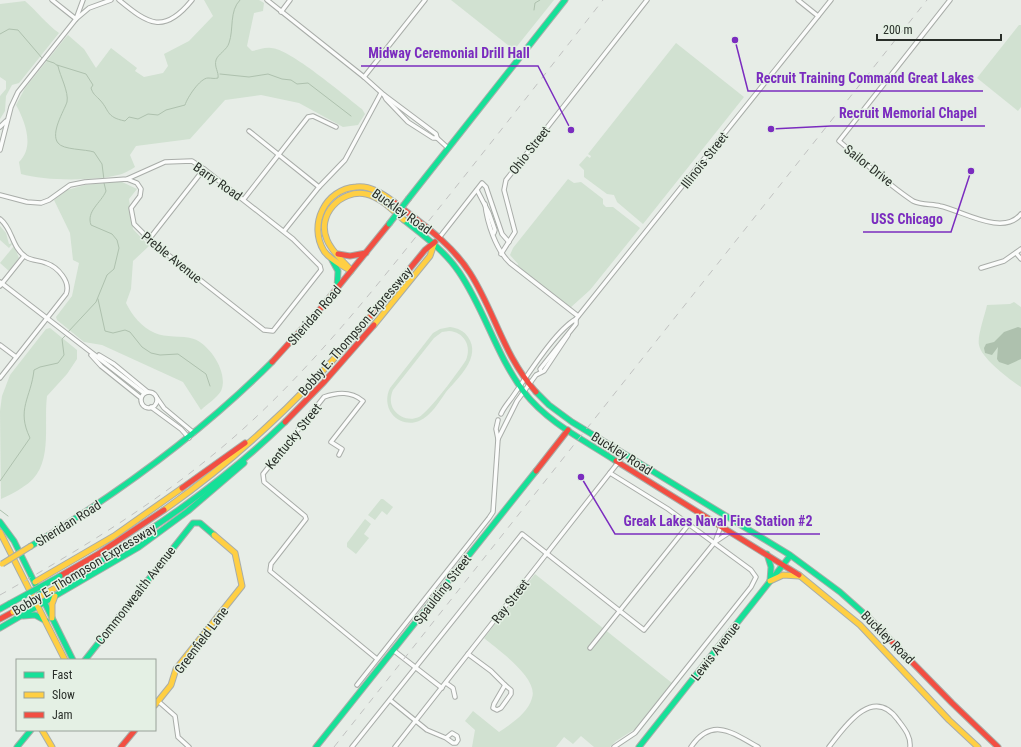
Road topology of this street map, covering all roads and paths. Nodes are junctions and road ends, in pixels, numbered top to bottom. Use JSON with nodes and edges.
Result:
{"nodes":[{"id":1,"x":52,"y":0,"type":"edge"},
{"id":2,"x":83,"y":0,"type":"edge"},
{"id":3,"x":111,"y":0,"type":"edge"},
{"id":4,"x":119,"y":0,"type":"edge"},
{"id":5,"x":192,"y":0,"type":"edge"},
{"id":6,"x":290,"y":0,"type":"edge"},
{"id":7,"x":425,"y":0,"type":"edge"},
{"id":8,"x":566,"y":0,"type":"edge"},
{"id":9,"x":647,"y":0,"type":"edge"},
{"id":10,"x":798,"y":0,"type":"edge"},
{"id":11,"x":831,"y":0,"type":"edge"},
{"id":12,"x":950,"y":0,"type":"edge"},
{"id":13,"x":268,"y":1,"type":"edge"},
{"id":14,"x":123,"y":2,"type":"edge"},
{"id":15,"x":281,"y":12,"type":"junction"},
{"id":16,"x":818,"y":16,"type":"junction"},
{"id":17,"x":76,"y":19,"type":"junction"},
{"id":18,"x":364,"y":76,"type":"junction"},
{"id":19,"x":383,"y":94,"type":"junction"},
{"id":20,"x":8,"y":117,"type":"junction"},
{"id":21,"x":0,"y":127,"type":"edge"},
{"id":22,"x":336,"y":128,"type":"dead end"},
{"id":23,"x":249,"y":131,"type":"dead end"},
{"id":24,"x":437,"y":138,"type":"junction"},
{"id":25,"x":448,"y":148,"type":"junction"},
{"id":26,"x":0,"y":150,"type":"edge"},
{"id":27,"x":278,"y":156,"type":"junction"},
{"id":28,"x":204,"y":169,"type":"junction"},
{"id":29,"x":127,"y":179,"type":"junction"},
{"id":30,"x":319,"y":188,"type":"junction"},
{"id":31,"x":477,"y":190,"type":"junction"},
{"id":32,"x":0,"y":195,"type":"edge"},
{"id":33,"x":244,"y":199,"type":"junction"},
{"id":34,"x":1021,"y":214,"type":"edge"},
{"id":35,"x":0,"y":219,"type":"edge"},
{"id":36,"x":284,"y":232,"type":"junction"},
{"id":37,"x":150,"y":238,"type":"junction"},
{"id":38,"x":439,"y":238,"type":"junction"},
{"id":39,"x":509,"y":242,"type":"junction"},
{"id":40,"x":434,"y":244,"type":"junction"},
{"id":41,"x":1021,"y":249,"type":"edge"},
{"id":42,"x":366,"y":253,"type":"junction"},
{"id":43,"x":1016,"y":253,"type":"junction"},
{"id":44,"x":336,"y":254,"type":"junction"},
{"id":45,"x":501,"y":254,"type":"junction"},
{"id":46,"x":24,"y":256,"type":"junction"},
{"id":47,"x":330,"y":257,"type":"junction"},
{"id":48,"x":1021,"y":259,"type":"edge"},
{"id":49,"x":981,"y":268,"type":"dead end"},
{"id":50,"x":351,"y":271,"type":"junction"},
{"id":51,"x":1,"y":284,"type":"edge"},
{"id":52,"x":337,"y":288,"type":"junction"},
{"id":53,"x":46,"y":318,"type":"junction"},
{"id":54,"x":577,"y":318,"type":"junction"},
{"id":55,"x":257,"y":325,"type":"joint"},
{"id":56,"x":0,"y":345,"type":"edge"},
{"id":57,"x":88,"y":351,"type":"junction"},
{"id":58,"x":16,"y":357,"type":"junction"},
{"id":59,"x":0,"y":378,"type":"edge"},
{"id":60,"x":524,"y":379,"type":"junction"},
{"id":61,"x":529,"y":385,"type":"junction"},
{"id":62,"x":520,"y":386,"type":"junction"},
{"id":63,"x":146,"y":392,"type":"junction"},
{"id":64,"x":524,"y":392,"type":"junction"},
{"id":65,"x":141,"y":398,"type":"junction"},
{"id":66,"x":157,"y":398,"type":"junction"},
{"id":67,"x":151,"y":407,"type":"junction"},
{"id":68,"x":501,"y":414,"type":"dead end"},
{"id":69,"x":498,"y":420,"type":"dead end"},
{"id":70,"x":568,"y":430,"type":"junction"},
{"id":71,"x":194,"y":433,"type":"junction"},
{"id":72,"x":189,"y":438,"type":"junction"},
{"id":73,"x":254,"y":438,"type":"junction"},
{"id":74,"x":498,"y":440,"type":"junction"},
{"id":75,"x":264,"y":441,"type":"junction"},
{"id":76,"x":338,"y":455,"type":"dead end"},
{"id":77,"x":624,"y":455,"type":"junction"},
{"id":78,"x":619,"y":462,"type":"junction"},
{"id":79,"x":610,"y":473,"type":"junction"},
{"id":80,"x":0,"y":522,"type":"edge"},
{"id":81,"x":689,"y":524,"type":"junction"},
{"id":82,"x":721,"y":526,"type":"junction"},
{"id":83,"x":185,"y":531,"type":"joint"},
{"id":84,"x":0,"y":532,"type":"edge"},
{"id":85,"x":730,"y":532,"type":"junction"},
{"id":86,"x":715,"y":542,"type":"junction"},
{"id":87,"x":548,"y":554,"type":"junction"},
{"id":88,"x":767,"y":554,"type":"junction"},
{"id":89,"x":790,"y":556,"type":"junction"},
{"id":90,"x":1,"y":564,"type":"edge"},
{"id":91,"x":783,"y":565,"type":"junction"},
{"id":92,"x":799,"y":576,"type":"junction"},
{"id":93,"x":770,"y":581,"type":"junction"},
{"id":94,"x":35,"y":582,"type":"junction"},
{"id":95,"x":55,"y":596,"type":"junction"},
{"id":96,"x":44,"y":602,"type":"junction"},
{"id":97,"x":38,"y":606,"type":"junction"},
{"id":98,"x":0,"y":609,"type":"edge"},
{"id":99,"x":619,"y":610,"type":"junction"},
{"id":100,"x":861,"y":610,"type":"junction"},
{"id":101,"x":22,"y":616,"type":"junction"},
{"id":102,"x":52,"y":618,"type":"junction"},
{"id":103,"x":0,"y":619,"type":"edge"},
{"id":104,"x":853,"y":619,"type":"junction"},
{"id":105,"x":46,"y":621,"type":"junction"},
{"id":106,"x":0,"y":628,"type":"edge"},
{"id":107,"x":590,"y":648,"type":"dead end"},
{"id":108,"x":394,"y":650,"type":"junction"},
{"id":109,"x":468,"y":654,"type":"junction"},
{"id":110,"x":65,"y":659,"type":"edge"},
{"id":111,"x":72,"y":659,"type":"edge"},
{"id":112,"x":86,"y":659,"type":"edge"},
{"id":113,"x":377,"y":659,"type":"junction"},
{"id":114,"x":415,"y":667,"type":"junction"},
{"id":115,"x":446,"y":683,"type":"junction"},
{"id":116,"x":357,"y":685,"type":"dead end"},
{"id":117,"x":505,"y":685,"type":"junction"},
{"id":118,"x":442,"y":688,"type":"junction"},
{"id":119,"x":456,"y":697,"type":"dead end"},
{"id":120,"x":390,"y":700,"type":"junction"},
{"id":121,"x":156,"y":703,"type":"edge"},
{"id":122,"x":416,"y":721,"type":"junction"},
{"id":123,"x":30,"y":731,"type":"edge"},
{"id":124,"x":43,"y":731,"type":"edge"},
{"id":125,"x":134,"y":731,"type":"edge"},
{"id":126,"x":446,"y":738,"type":"dead end"},
{"id":127,"x":17,"y":747,"type":"edge"},
{"id":128,"x":52,"y":747,"type":"edge"},
{"id":129,"x":121,"y":747,"type":"edge"},
{"id":130,"x":189,"y":747,"type":"edge"},
{"id":131,"x":316,"y":747,"type":"edge"},
{"id":132,"x":352,"y":747,"type":"edge"},
{"id":133,"x":395,"y":747,"type":"edge"},
{"id":134,"x":614,"y":747,"type":"edge"},
{"id":135,"x":639,"y":747,"type":"edge"},
{"id":136,"x":691,"y":747,"type":"edge"},
{"id":137,"x":758,"y":747,"type":"edge"},
{"id":138,"x":828,"y":747,"type":"edge"},
{"id":139,"x":910,"y":747,"type":"edge"},
{"id":140,"x":978,"y":747,"type":"edge"},
{"id":141,"x":998,"y":747,"type":"edge"}],
"edges":[{"from":1,"to":17,"type":"street"},
{"from":2,"to":17,"type":"street"},
{"from":3,"to":17,"type":"street"},
{"from":4,"to":14,"type":"street"},
{"from":5,"to":14,"type":"street"},
{"from":6,"to":15,"type":"street"},
{"from":7,"to":18,"type":"street"},
{"from":8,"to":25,"type":"main road","name":"Sheridan Road"},
{"from":9,"to":39,"type":"street","name":"Ohio Street"},
{"from":10,"to":16,"type":"street"},
{"from":11,"to":16,"type":"street","name":"Illinois Street"},
{"from":12,"to":34,"type":"street","name":"Sailor Drive"},
{"from":13,"to":15,"type":"street"},
{"from":15,"to":18,"type":"street"},
{"from":16,"to":54,"type":"street","name":"Illinois Street"},
{"from":17,"to":20,"type":"street"},
{"from":18,"to":19,"type":"street"},
{"from":19,"to":24,"type":"street"},
{"from":19,"to":24,"type":"street"},
{"from":19,"to":30,"type":"street"},
{"from":20,"to":21,"type":"street"},
{"from":20,"to":26,"type":"street"},
{"from":22,"to":27,"type":"street"},
{"from":23,"to":27,"type":"street"},
{"from":24,"to":25,"type":"street"},
{"from":25,"to":42,"type":"main road","name":"Sheridan Road","bridge":true},
{"from":27,"to":30,"type":"street"},
{"from":27,"to":33,"type":"street"},
{"from":28,"to":29,"type":"street","name":"Barry Road"},
{"from":28,"to":33,"type":"street","name":"Barry Road"},
{"from":28,"to":37,"type":"street"},
{"from":29,"to":32,"type":"street","name":"Barry Road"},
{"from":29,"to":37,"type":"street","name":"Preble Avenue"},
{"from":30,"to":36,"type":"street"},
{"from":31,"to":38,"type":"street"},
{"from":31,"to":39,"type":"street"},
{"from":31,"to":45,"type":"street"},
{"from":33,"to":36,"type":"street","name":"Barry Road"},
{"from":35,"to":46,"type":"street"},
{"from":36,"to":55,"type":"street","name":"Barry Road"},
{"from":37,"to":55,"type":"street","name":"Preble Avenue"},
{"from":38,"to":40,"type":"main road","name":"Bobby E. Thompson Expressway"},
{"from":38,"to":47,"type":"main road","name":"Buckley Road"},
{"from":38,"to":60,"type":"main road","name":"Buckley Road"},
{"from":39,"to":45,"type":"street","name":"Ohio Street"},
{"from":40,"to":44,"type":"main road","name":"Buckley Road"},
{"from":40,"to":62,"type":"main road","name":"Buckley Road"},
{"from":40,"to":73,"type":"main road","name":"Bobby E. Thompson Expressway"},
{"from":40,"to":75,"type":"main road","name":"Bobby E. Thompson Expressway"},
{"from":41,"to":43,"type":"street"},
{"from":42,"to":44,"type":"main road"},
{"from":42,"to":50,"type":"main road","name":"Sheridan Road"},
{"from":43,"to":48,"type":"street"},
{"from":43,"to":49,"type":"street"},
{"from":44,"to":50,"type":"main road","name":"Buckley Road"},
{"from":45,"to":54,"type":"street"},
{"from":46,"to":51,"type":"street"},
{"from":46,"to":53,"type":"street"},
{"from":47,"to":50,"type":"main road","name":"Buckley Road"},
{"from":47,"to":52,"type":"main road"},
{"from":50,"to":52,"type":"main road","name":"Sheridan Road"},
{"from":51,"to":53,"type":"street"},
{"from":52,"to":71,"type":"main road","name":"Sheridan Road"},
{"from":53,"to":57,"type":"street"},
{"from":53,"to":58,"type":"street"},
{"from":54,"to":60,"type":"street","name":"Illinois Street"},
{"from":54,"to":61,"type":"street","name":"Illinois Street"},
{"from":56,"to":58,"type":"street"},
{"from":57,"to":63,"type":"street"},
{"from":57,"to":65,"type":"street"},
{"from":58,"to":59,"type":"street"},
{"from":60,"to":61,"type":"main road","name":"Buckley Road"},
{"from":60,"to":62,"type":"street","name":"Illinois Street"},
{"from":61,"to":64,"type":"street","name":"Illinois Street"},
{"from":61,"to":77,"type":"main road","name":"Buckley Road"},
{"from":62,"to":64,"type":"main road","name":"Buckley Road"},
{"from":62,"to":68,"type":"street","name":"Illinois Street"},
{"from":63,"to":65,"type":"street"},
{"from":63,"to":66,"type":"street"},
{"from":64,"to":70,"type":"main road","name":"Buckley Road"},
{"from":64,"to":74,"type":"street","name":"Illinois Street"},
{"from":65,"to":67,"type":"street"},
{"from":66,"to":67,"type":"street"},
{"from":66,"to":71,"type":"street"},
{"from":67,"to":72,"type":"street"},
{"from":69,"to":74,"type":"street"},
{"from":70,"to":78,"type":"main road","name":"Buckley Road"},
{"from":70,"to":108,"type":"main road","name":"Spaulding Street"},
{"from":71,"to":72,"type":"main road","name":"Sheridan Road"},
{"from":72,"to":90,"type":"main road","name":"Sheridan Road","bridge":true},
{"from":73,"to":94,"type":"main road"},
{"from":73,"to":98,"type":"main road","name":"Bobby E. Thompson Expressway","bridge":true},
{"from":74,"to":113,"type":"street"},
{"from":75,"to":95,"type":"main road"},
{"from":75,"to":103,"type":"main road","name":"Bobby E. Thompson Expressway","bridge":true},
{"from":76,"to":113,"type":"street","name":"Kentucky Street"},
{"from":77,"to":78,"type":"street","name":"Ray Street"},
{"from":77,"to":89,"type":"main road","name":"Buckley Road"},
{"from":78,"to":79,"type":"street","name":"Ray Street"},
{"from":78,"to":82,"type":"main road","name":"Buckley Road"},
{"from":79,"to":81,"type":"street"},
{"from":79,"to":87,"type":"street","name":"Ray Street"},
{"from":80,"to":94,"type":"main road"},
{"from":81,"to":86,"type":"street"},
{"from":81,"to":99,"type":"street"},
{"from":82,"to":85,"type":"main road","name":"Buckley Road"},
{"from":82,"to":86,"type":"street"},
{"from":83,"to":112,"type":"main road","name":"Commonwealth Avenue"},
{"from":83,"to":121,"type":"main road","name":"Greenfield Lane"},
{"from":84,"to":97,"type":"main road"},
{"from":85,"to":86,"type":"street"},
{"from":85,"to":88,"type":"main road","name":"Buckley Road"},
{"from":86,"to":99,"type":"street"},
{"from":86,"to":134,"type":"street"},
{"from":87,"to":99,"type":"street"},
{"from":87,"to":109,"type":"street","name":"Ray Street"},
{"from":87,"to":114,"type":"street"},
{"from":88,"to":91,"type":"main road","name":"Buckley Road"},
{"from":88,"to":93,"type":"main road"},
{"from":89,"to":91,"type":"main road","name":"Lewis Avenue"},
{"from":89,"to":100,"type":"main road","name":"Buckley Road"},
{"from":91,"to":92,"type":"main road","name":"Buckley Road"},
{"from":91,"to":93,"type":"main road","name":"Lewis Avenue"},
{"from":92,"to":93,"type":"main road"},
{"from":92,"to":104,"type":"main road","name":"Buckley Road"},
{"from":93,"to":135,"type":"main road","name":"Lewis Avenue"},
{"from":94,"to":96,"type":"main road"},
{"from":95,"to":96,"type":"main road"},
{"from":95,"to":102,"type":"main road"},
{"from":96,"to":97,"type":"main road"},
{"from":96,"to":102,"type":"main road"},
{"from":97,"to":101,"type":"main road"},
{"from":97,"to":105,"type":"main road"},
{"from":99,"to":107,"type":"street"},
{"from":100,"to":104,"type":"main road"},
{"from":100,"to":141,"type":"main road","name":"Buckley Road"},
{"from":101,"to":105,"type":"main road"},
{"from":101,"to":106,"type":"main road"},
{"from":102,"to":111,"type":"main road"},
{"from":104,"to":140,"type":"main road","name":"Buckley Road"},
{"from":105,"to":110,"type":"main road"},
{"from":108,"to":114,"type":"street"},
{"from":108,"to":131,"type":"main road","name":"Spaulding Street"},
{"from":109,"to":115,"type":"street","name":"Ray Street"},
{"from":109,"to":117,"type":"street"},
{"from":113,"to":116,"type":"street"},
{"from":114,"to":118,"type":"street"},
{"from":114,"to":120,"type":"street"},
{"from":115,"to":118,"type":"street","name":"Ray Street"},
{"from":115,"to":119,"type":"street"},
{"from":117,"to":117,"type":"street"},
{"from":118,"to":122,"type":"street","name":"Ray Street"},
{"from":120,"to":122,"type":"street"},
{"from":120,"to":132,"type":"street"},
{"from":121,"to":130,"type":"street"},
{"from":122,"to":126,"type":"street"},
{"from":122,"to":133,"type":"street","name":"Ray Street"},
{"from":123,"to":127,"type":"main road"},
{"from":124,"to":128,"type":"main road"},
{"from":125,"to":129,"type":"main road"},
{"from":136,"to":137,"type":"street"},
{"from":138,"to":139,"type":"street"}]}
